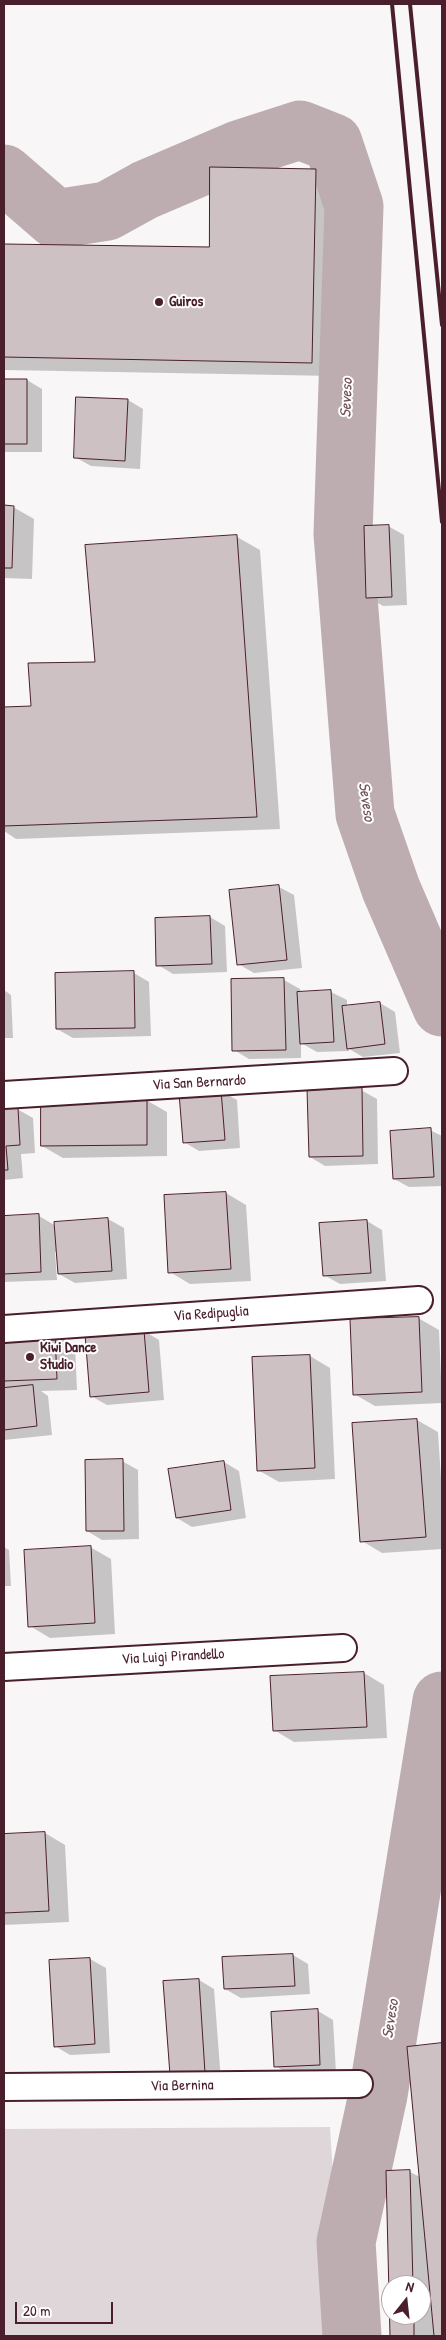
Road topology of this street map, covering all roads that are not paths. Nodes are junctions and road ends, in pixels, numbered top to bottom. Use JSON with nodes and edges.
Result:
{"nodes":[{"id":1,"x":394,"y":1071,"type":"dead end"},
{"id":2,"x":4,"y":1095,"type":"edge"},
{"id":3,"x":419,"y":1300,"type":"dead end"},
{"id":4,"x":4,"y":1329,"type":"edge"},
{"id":5,"x":343,"y":1648,"type":"dead end"},
{"id":6,"x":4,"y":1667,"type":"edge"},
{"id":7,"x":359,"y":2084,"type":"dead end"},
{"id":8,"x":4,"y":2088,"type":"edge"}],
"edges":[{"from":1,"to":2,"type":"street","name":"Via San Bernardo"},
{"from":3,"to":4,"type":"street","name":"Via Redipuglia"},
{"from":5,"to":6,"type":"street","name":"Via Luigi Pirandello"},
{"from":7,"to":8,"type":"street","name":"Via Bernina"}]}
